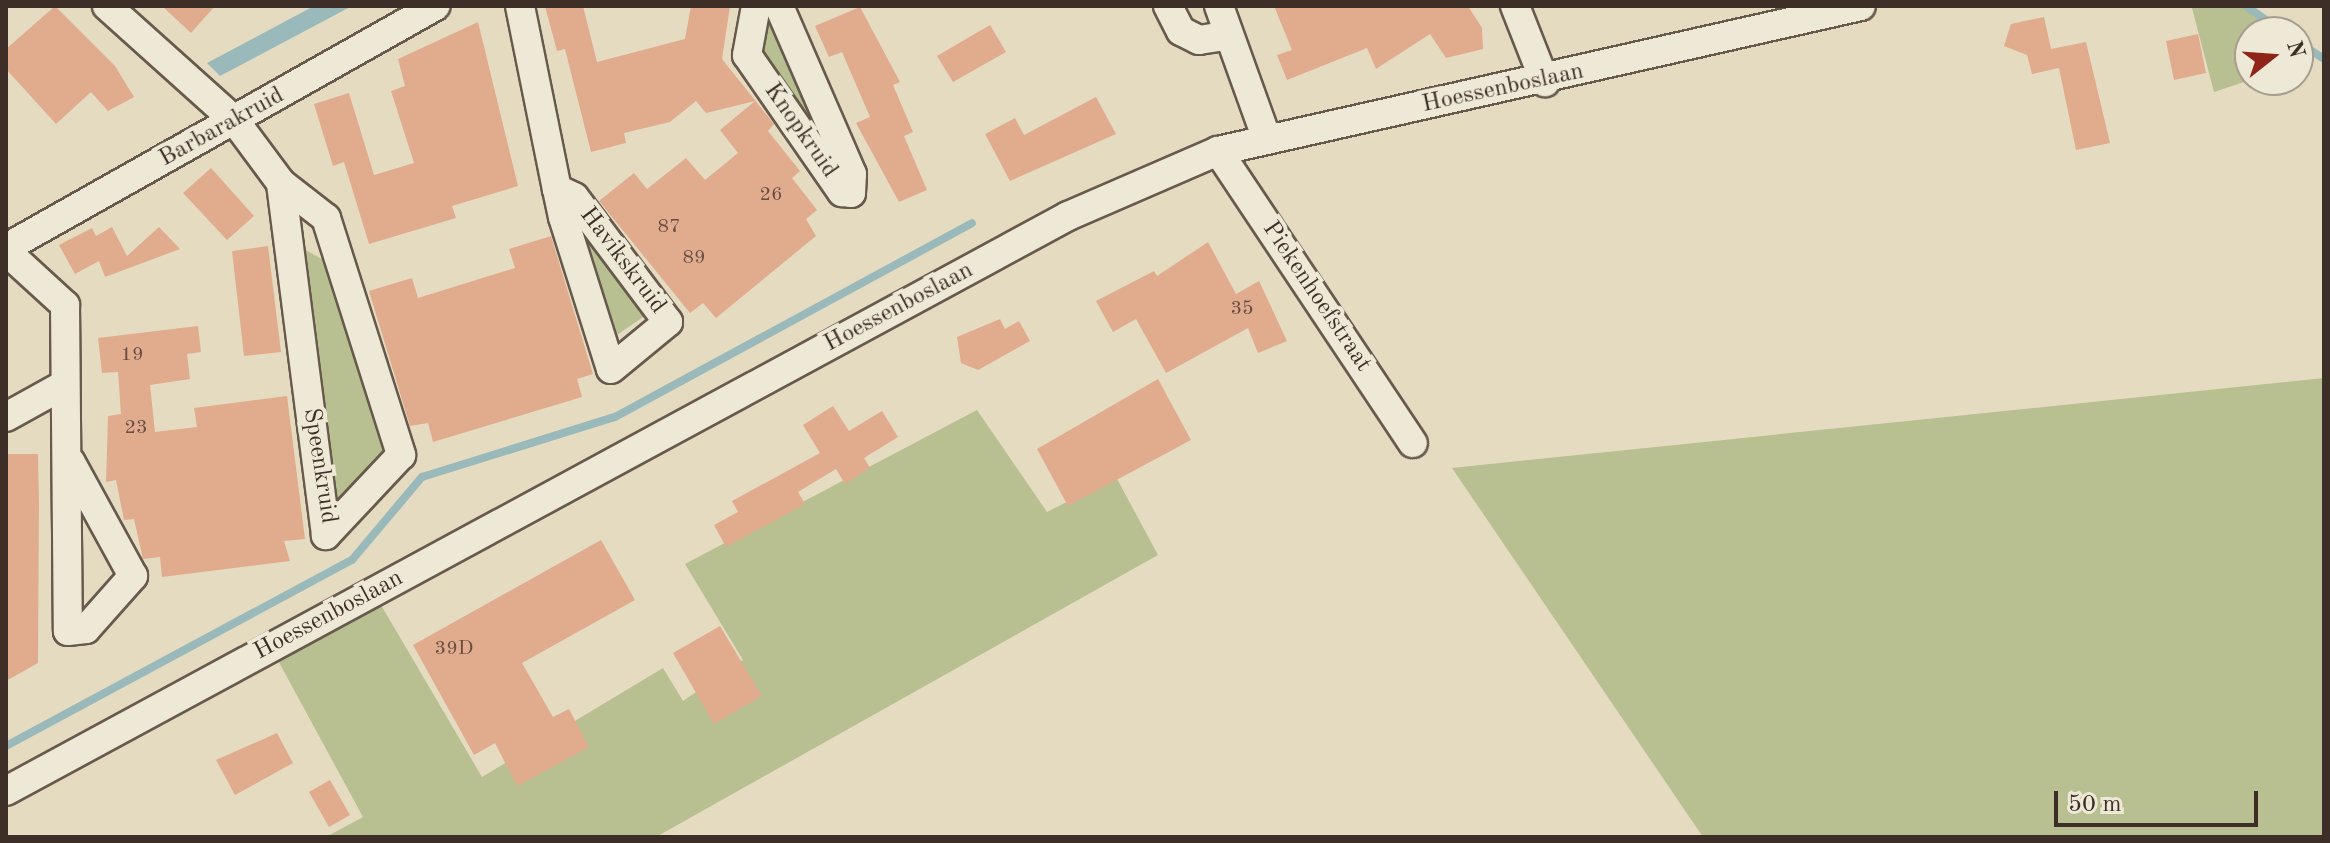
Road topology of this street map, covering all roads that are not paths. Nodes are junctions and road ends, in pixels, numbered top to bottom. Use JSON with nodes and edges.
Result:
{"nodes":[{"id":1,"x":107,"y":6,"type":"edge"},
{"id":2,"x":436,"y":6,"type":"edge"},
{"id":3,"x":520,"y":6,"type":"edge"},
{"id":4,"x":756,"y":6,"type":"edge"},
{"id":5,"x":779,"y":6,"type":"edge"},
{"id":6,"x":1168,"y":6,"type":"edge"},
{"id":7,"x":1219,"y":6,"type":"edge"},
{"id":8,"x":1515,"y":6,"type":"edge"},
{"id":9,"x":1861,"y":6,"type":"edge"},
{"id":10,"x":1229,"y":35,"type":"junction"},
{"id":11,"x":1545,"y":82,"type":"junction"},
{"id":12,"x":235,"y":121,"type":"junction"},
{"id":13,"x":1267,"y":139,"type":"junction"},
{"id":14,"x":1218,"y":151,"type":"junction"},
{"id":15,"x":281,"y":183,"type":"junction"},
{"id":16,"x":557,"y":189,"type":"junction"},
{"id":17,"x":6,"y":249,"type":"edge"},
{"id":18,"x":62,"y":386,"type":"junction"},
{"id":19,"x":6,"y":417,"type":"edge"},
{"id":20,"x":1413,"y":443,"type":"dead end"},
{"id":21,"x":70,"y":461,"type":"junction"},
{"id":22,"x":6,"y":791,"type":"edge"}],
"edges":[{"from":1,"to":12,"type":"street","name":"Speenkruid"},
{"from":2,"to":12,"type":"street","name":"Barbarakruid"},
{"from":3,"to":16,"type":"street","name":"Havikskruid"},
{"from":4,"to":5,"type":"street","name":"Knopkruid"},
{"from":6,"to":10,"type":"street"},
{"from":7,"to":10,"type":"street"},
{"from":8,"to":11,"type":"street"},
{"from":9,"to":11,"type":"street","name":"Hoessenboslaan"},
{"from":10,"to":13,"type":"street"},
{"from":11,"to":13,"type":"street","name":"Hoessenboslaan"},
{"from":12,"to":15,"type":"street","name":"Speenkruid"},
{"from":12,"to":17,"type":"street","name":"Barbarakruid"},
{"from":13,"to":14,"type":"street","name":"Hoessenboslaan"},
{"from":14,"to":20,"type":"street","name":"Piekenhoefstraat"},
{"from":14,"to":22,"type":"street","name":"Hoessenboslaan"},
{"from":15,"to":15,"type":"street","name":"Speenkruid"},
{"from":16,"to":16,"type":"street","name":"Havikskruid"},
{"from":17,"to":18,"type":"street"},
{"from":18,"to":19,"type":"street"},
{"from":18,"to":21,"type":"street"},
{"from":21,"to":21,"type":"street"}]}
